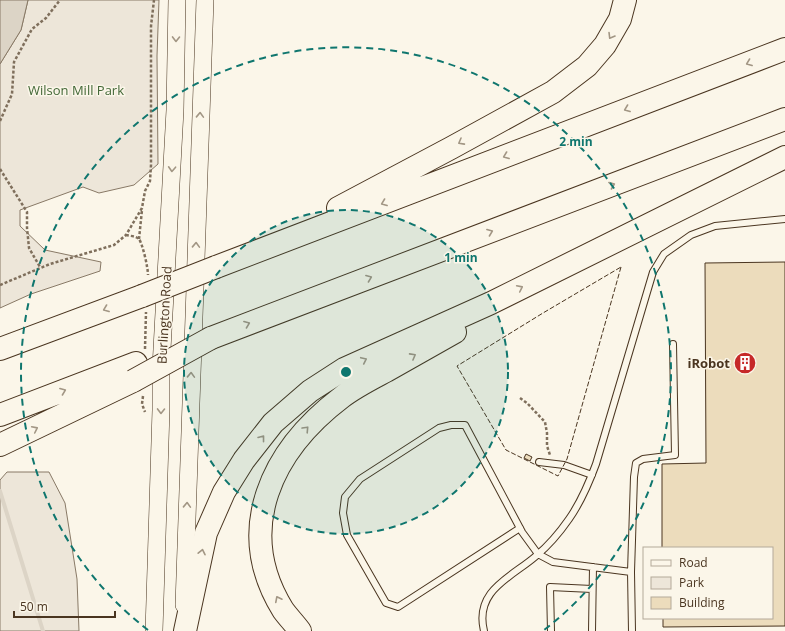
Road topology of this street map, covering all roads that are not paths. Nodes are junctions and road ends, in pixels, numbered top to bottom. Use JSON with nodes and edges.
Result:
{"nodes":[{"id":1,"x":177,"y":0,"type":"edge"},
{"id":2,"x":204,"y":0,"type":"edge"},
{"id":3,"x":625,"y":0,"type":"edge"},
{"id":4,"x":785,"y":49,"type":"edge"},
{"id":5,"x":785,"y":119,"type":"edge"},
{"id":6,"x":785,"y":157,"type":"edge"},
{"id":7,"x":785,"y":219,"type":"edge"},
{"id":8,"x":251,"y":254,"type":"junction"},
{"id":9,"x":491,"y":303,"type":"junction"},
{"id":10,"x":673,"y":344,"type":"dead end"},
{"id":11,"x":0,"y":349,"type":"edge"},
{"id":12,"x":138,"y":366,"type":"junction"},
{"id":13,"x":0,"y":415,"type":"edge"},
{"id":14,"x":0,"y":446,"type":"edge"},
{"id":15,"x":539,"y":462,"type":"dead end"},
{"id":16,"x":592,"y":475,"type":"junction"},
{"id":17,"x":520,"y":528,"type":"junction"},
{"id":18,"x":538,"y":554,"type":"junction"},
{"id":19,"x":593,"y":567,"type":"junction"},
{"id":20,"x":631,"y":572,"type":"junction"},
{"id":21,"x":592,"y":589,"type":"junction"},
{"id":22,"x":154,"y":631,"type":"edge"},
{"id":23,"x":185,"y":631,"type":"edge"},
{"id":24,"x":300,"y":631,"type":"edge"},
{"id":25,"x":484,"y":631,"type":"edge"},
{"id":26,"x":551,"y":631,"type":"edge"},
{"id":27,"x":592,"y":631,"type":"edge"},
{"id":28,"x":632,"y":631,"type":"edge"}],
"edges":[{"from":1,"to":22,"type":"main road","name":"Burlington Road","one_way":true},
{"from":23,"to":2,"type":"main road","one_way":true},
{"from":3,"to":8,"type":"highway","one_way":true},
{"from":4,"to":8,"type":"highway","one_way":true},
{"from":12,"to":5,"type":"highway","one_way":true,"bridge":true},
{"from":9,"to":6,"type":"highway","one_way":true},
{"from":7,"to":16,"type":"lane"},
{"from":8,"to":11,"type":"highway","one_way":true,"bridge":true},
{"from":23,"to":9,"type":"highway","one_way":true},
{"from":24,"to":9,"type":"highway","one_way":true},
{"from":10,"to":20,"type":"lane"},
{"from":13,"to":12,"type":"highway","one_way":true},
{"from":14,"to":12,"type":"highway","one_way":true},
{"from":15,"to":16,"type":"lane"},
{"from":16,"to":18,"type":"lane"},
{"from":17,"to":17,"type":"lane"},
{"from":17,"to":18,"type":"lane"},
{"from":18,"to":19,"type":"lane"},
{"from":18,"to":25,"type":"lane"},
{"from":19,"to":20,"type":"lane"},
{"from":19,"to":21,"type":"lane"},
{"from":20,"to":28,"type":"lane"},
{"from":21,"to":26,"type":"lane"},
{"from":21,"to":27,"type":"lane"}]}
